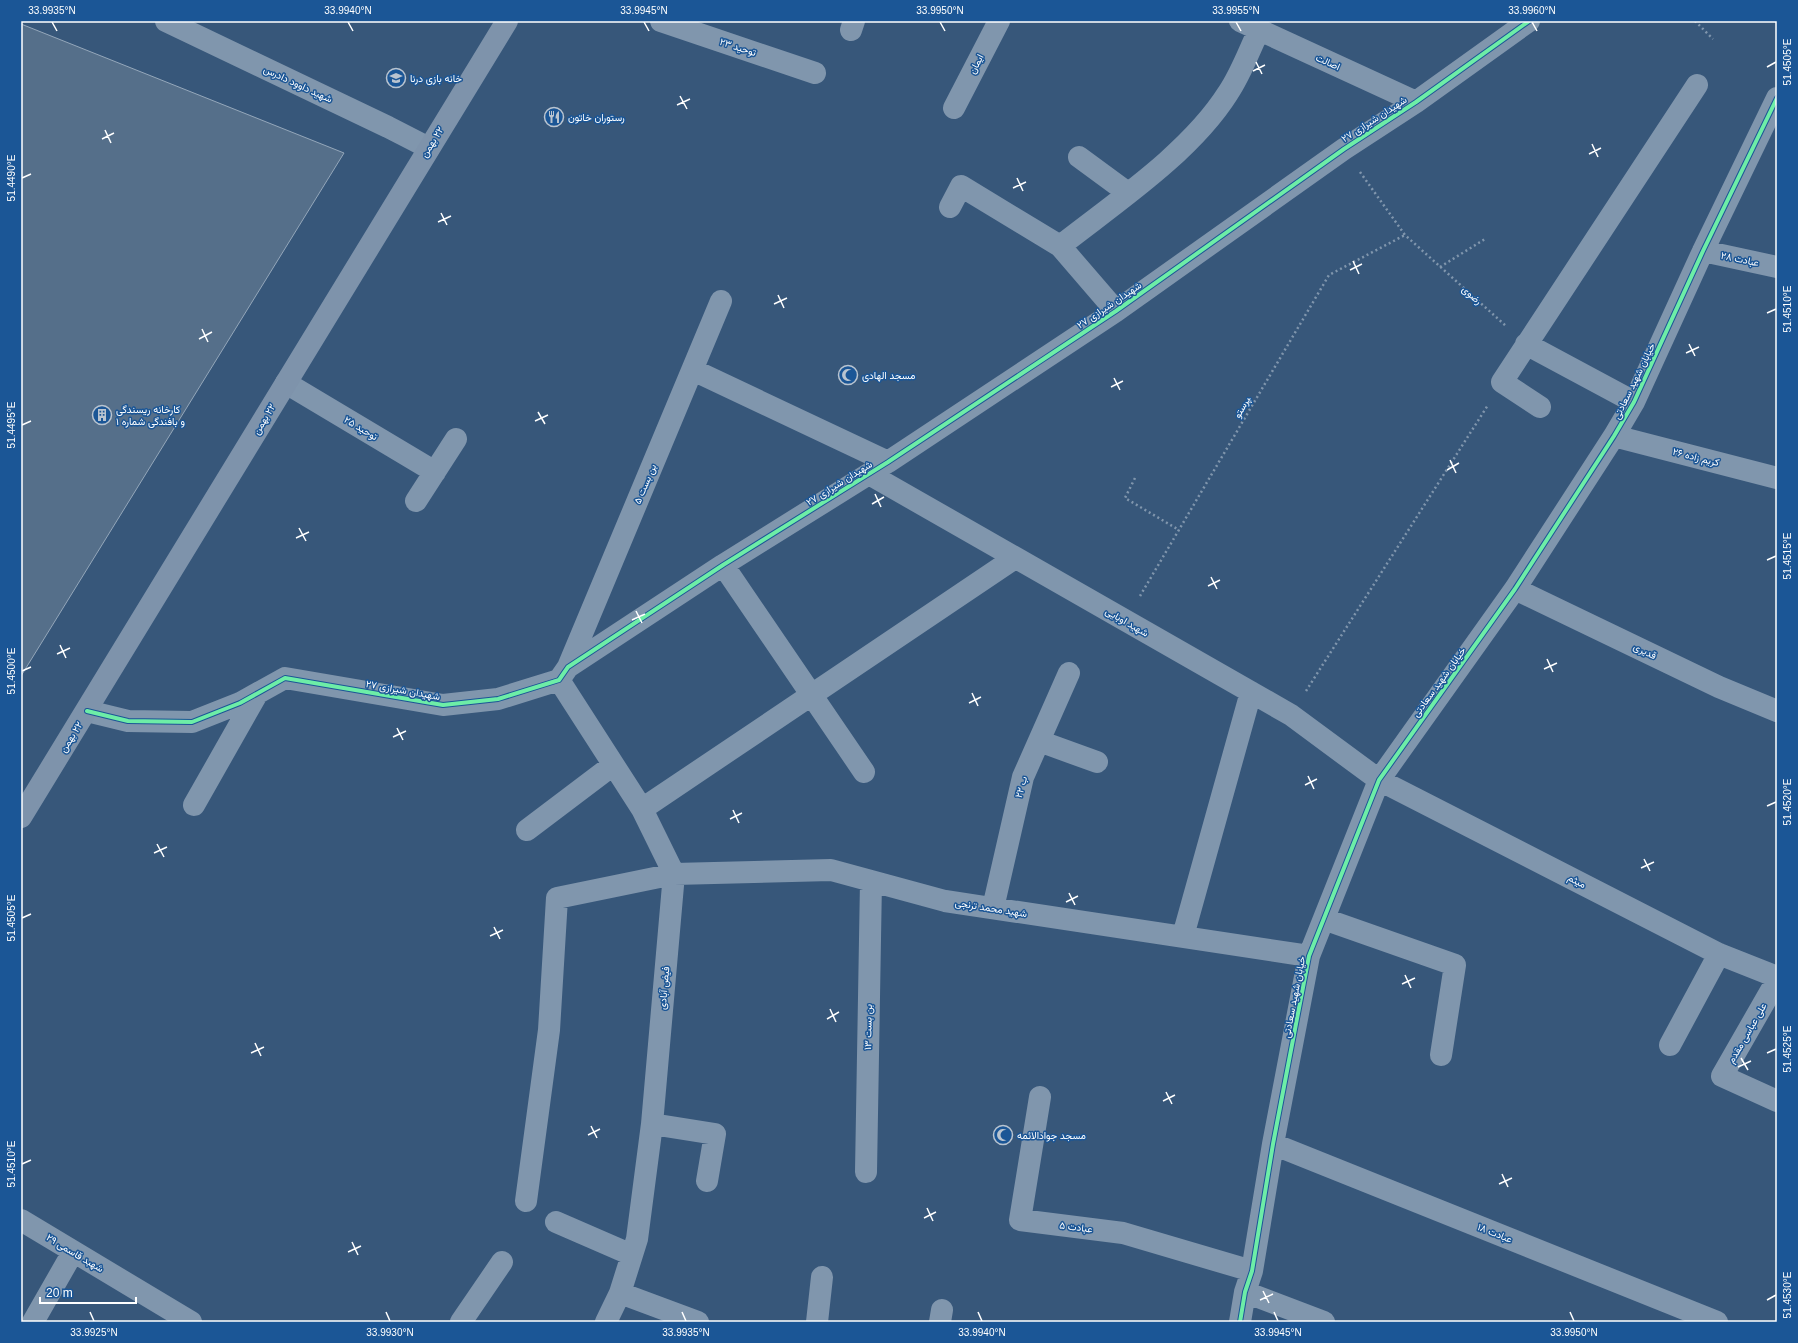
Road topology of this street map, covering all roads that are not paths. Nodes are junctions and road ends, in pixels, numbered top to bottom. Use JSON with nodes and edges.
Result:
{"nodes":[{"id":1,"x":166,"y":21,"type":"edge"},
{"id":2,"x":507,"y":21,"type":"edge"},
{"id":3,"x":661,"y":21,"type":"edge"},
{"id":4,"x":999,"y":21,"type":"edge"},
{"id":5,"x":1529,"y":21,"type":"edge"},
{"id":6,"x":1250,"y":26,"type":"edge"},
{"id":7,"x":815,"y":72,"type":"dead end"},
{"id":8,"x":1697,"y":85,"type":"dead end"},
{"id":9,"x":1416,"y":102,"type":"junction"},
{"id":10,"x":1776,"y":104,"type":"edge"},
{"id":11,"x":954,"y":108,"type":"dead end"},
{"id":12,"x":429,"y":148,"type":"junction"},
{"id":13,"x":1079,"y":157,"type":"dead end"},
{"id":14,"x":1128,"y":193,"type":"junction"},
{"id":15,"x":950,"y":207,"type":"dead end"},
{"id":16,"x":1060,"y":246,"type":"junction"},
{"id":17,"x":1703,"y":251,"type":"junction"},
{"id":18,"x":1777,"y":267,"type":"edge"},
{"id":19,"x":721,"y":301,"type":"dead end"},
{"id":20,"x":1116,"y":311,"type":"junction"},
{"id":21,"x":1526,"y":344,"type":"junction"},
{"id":22,"x":693,"y":370,"type":"junction"},
{"id":23,"x":286,"y":383,"type":"junction"},
{"id":24,"x":1634,"y":402,"type":"junction"},
{"id":25,"x":1540,"y":407,"type":"dead end"},
{"id":26,"x":1614,"y":436,"type":"junction"},
{"id":27,"x":456,"y":440,"type":"dead end"},
{"id":28,"x":888,"y":462,"type":"junction"},
{"id":29,"x":435,"y":472,"type":"junction"},
{"id":30,"x":869,"y":474,"type":"junction"},
{"id":31,"x":1777,"y":478,"type":"edge"},
{"id":32,"x":416,"y":501,"type":"dead end"},
{"id":33,"x":1015,"y":558,"type":"junction"},
{"id":34,"x":723,"y":565,"type":"junction"},
{"id":35,"x":1515,"y":589,"type":"junction"},
{"id":36,"x":1069,"y":673,"type":"dead end"},
{"id":37,"x":564,"y":674,"type":"junction"},
{"id":38,"x":1251,"y":692,"type":"junction"},
{"id":39,"x":256,"y":694,"type":"junction"},
{"id":40,"x":812,"y":694,"type":"junction"},
{"id":41,"x":87,"y":711,"type":"junction"},
{"id":42,"x":1777,"y":711,"type":"edge"},
{"id":43,"x":1039,"y":741,"type":"junction"},
{"id":44,"x":1097,"y":762,"type":"dead end"},
{"id":45,"x":614,"y":765,"type":"junction"},
{"id":46,"x":864,"y":772,"type":"dead end"},
{"id":47,"x":1379,"y":780,"type":"junction"},
{"id":48,"x":194,"y":805,"type":"dead end"},
{"id":49,"x":642,"y":809,"type":"junction"},
{"id":50,"x":21,"y":817,"type":"edge"},
{"id":51,"x":527,"y":830,"type":"dead end"},
{"id":52,"x":674,"y":874,"type":"junction"},
{"id":53,"x":870,"y":881,"type":"junction"},
{"id":54,"x":993,"y":908,"type":"junction"},
{"id":55,"x":1324,"y":919,"type":"junction"},
{"id":56,"x":1183,"y":936,"type":"junction"},
{"id":57,"x":1719,"y":954,"type":"junction"},
{"id":58,"x":1309,"y":956,"type":"junction"},
{"id":59,"x":1777,"y":978,"type":"edge"},
{"id":60,"x":1670,"y":1045,"type":"dead end"},
{"id":61,"x":1441,"y":1055,"type":"dead end"},
{"id":62,"x":1040,"y":1097,"type":"dead end"},
{"id":63,"x":1777,"y":1101,"type":"edge"},
{"id":64,"x":652,"y":1124,"type":"junction"},
{"id":65,"x":1274,"y":1144,"type":"junction"},
{"id":66,"x":866,"y":1172,"type":"dead end"},
{"id":67,"x":707,"y":1181,"type":"dead end"},
{"id":68,"x":526,"y":1201,"type":"dead end"},
{"id":69,"x":21,"y":1220,"type":"edge"},
{"id":70,"x":556,"y":1222,"type":"dead end"},
{"id":71,"x":73,"y":1252,"type":"junction"},
{"id":72,"x":632,"y":1256,"type":"junction"},
{"id":73,"x":502,"y":1262,"type":"dead end"},
{"id":74,"x":1252,"y":1271,"type":"junction"},
{"id":75,"x":822,"y":1277,"type":"dead end"},
{"id":76,"x":1245,"y":1292,"type":"junction"},
{"id":77,"x":620,"y":1293,"type":"junction"},
{"id":78,"x":33,"y":1322,"type":"edge"},
{"id":79,"x":191,"y":1322,"type":"edge"},
{"id":80,"x":461,"y":1322,"type":"edge"},
{"id":81,"x":606,"y":1322,"type":"edge"},
{"id":82,"x":698,"y":1322,"type":"edge"},
{"id":83,"x":817,"y":1322,"type":"edge"},
{"id":84,"x":1240,"y":1322,"type":"edge"},
{"id":85,"x":1324,"y":1322,"type":"edge"},
{"id":86,"x":1717,"y":1322,"type":"edge"}],
"edges":[{"from":1,"to":12,"type":"street","name":"شهید داوود دادرس"},
{"from":2,"to":12,"type":"main road","name":"٢٢ بهمن"},
{"from":3,"to":7,"type":"street","name":"توحید ۲۳"},
{"from":4,"to":11,"type":"street","name":"ایمان"},
{"from":5,"to":9,"type":"street","name":"شهیدان شیرازی ۲۷"},
{"from":6,"to":9,"type":"street","name":"اصالت"},
{"from":6,"to":14,"type":"street"},
{"from":8,"to":21,"type":"street"},
{"from":9,"to":20,"type":"street","name":"شهیدان شیرازی ۲۷"},
{"from":10,"to":17,"type":"street","name":"خیابان شهید سعادتی"},
{"from":12,"to":23,"type":"main road","name":"٢٢ بهمن"},
{"from":13,"to":14,"type":"street"},
{"from":14,"to":16,"type":"street"},
{"from":15,"to":16,"type":"street"},
{"from":16,"to":20,"type":"street"},
{"from":17,"to":18,"type":"street","name":"عبادت ۲۸"},
{"from":17,"to":24,"type":"street","name":"خیابان شهید سعادتی"},
{"from":19,"to":22,"type":"street","name":"بن بست ۵"},
{"from":20,"to":28,"type":"street","name":"شهیدان شیرازی ۲۷"},
{"from":21,"to":24,"type":"street"},
{"from":21,"to":25,"type":"street"},
{"from":22,"to":28,"type":"street"},
{"from":22,"to":37,"type":"street","name":"بن بست ۵"},
{"from":23,"to":29,"type":"street","name":"توحید ۲۵"},
{"from":23,"to":41,"type":"main road","name":"٢٢ بهمن"},
{"from":24,"to":26,"type":"street","name":"خیابان شهید سعادتی"},
{"from":26,"to":31,"type":"street","name":"کریم زاده ۲۶"},
{"from":26,"to":35,"type":"street","name":"خیابان شهید سعادتی"},
{"from":27,"to":29,"type":"street"},
{"from":28,"to":30,"type":"street","name":"شهیدان شیرازی ۲۷"},
{"from":29,"to":32,"type":"street"},
{"from":30,"to":33,"type":"street","name":"شهید اوبایی"},
{"from":30,"to":34,"type":"street","name":"شهیدان شیرازی ۲۷"},
{"from":33,"to":38,"type":"street","name":"شهید اوبایی"},
{"from":33,"to":40,"type":"street"},
{"from":34,"to":37,"type":"street","name":"شهیدان شیرازی ۲۷"},
{"from":34,"to":40,"type":"street"},
{"from":35,"to":42,"type":"street","name":"قدیری"},
{"from":35,"to":47,"type":"street","name":"خیابان شهید سعادتی"},
{"from":36,"to":43,"type":"street","name":"ب ۲۲"},
{"from":37,"to":39,"type":"street","name":"شهیدان شیرازی ۲۷"},
{"from":37,"to":45,"type":"street"},
{"from":38,"to":47,"type":"street","name":"شهید اوبایی"},
{"from":38,"to":56,"type":"street"},
{"from":39,"to":41,"type":"street","name":"شهیدان شیرازی ۲۷"},
{"from":39,"to":48,"type":"street"},
{"from":40,"to":46,"type":"street"},
{"from":40,"to":49,"type":"street"},
{"from":41,"to":50,"type":"main road","name":"٢٢ بهمن"},
{"from":43,"to":44,"type":"street"},
{"from":43,"to":54,"type":"street","name":"ب ۲۲"},
{"from":45,"to":49,"type":"street"},
{"from":45,"to":51,"type":"street"},
{"from":47,"to":55,"type":"street","name":"خیابان شهید سعادتی"},
{"from":47,"to":57,"type":"street","name":"میثم"},
{"from":49,"to":52,"type":"street"},
{"from":52,"to":53,"type":"street","name":"شهید محمد ترنجی"},
{"from":52,"to":64,"type":"street","name":"فیض آبادی"},
{"from":52,"to":68,"type":"street","name":"شهید محمد ترنجی"},
{"from":53,"to":54,"type":"street","name":"شهید محمد ترنجی"},
{"from":53,"to":66,"type":"street","name":"بن بست ۱۳"},
{"from":54,"to":56,"type":"street","name":"شهید محمد ترنجی"},
{"from":55,"to":58,"type":"street","name":"خیابان شهید سعادتی"},
{"from":55,"to":61,"type":"street"},
{"from":56,"to":58,"type":"street","name":"شهید محمد ترنجی"},
{"from":57,"to":59,"type":"street","name":"میثم"},
{"from":57,"to":60,"type":"street"},
{"from":58,"to":65,"type":"street","name":"خیابان شهید سعادتی"},
{"from":59,"to":63,"type":"street","name":"علی عباسی مقدم"},
{"from":62,"to":74,"type":"street","name":"عبادت ۵"},
{"from":64,"to":67,"type":"street"},
{"from":64,"to":72,"type":"street","name":"فیض آبادی"},
{"from":65,"to":74,"type":"street","name":"خیابان شهید سعادتی"},
{"from":65,"to":86,"type":"street","name":"عبادت ۱۸"},
{"from":69,"to":71,"type":"street","name":"شهبد قاسمی ۲۹"},
{"from":70,"to":72,"type":"street"},
{"from":71,"to":78,"type":"street"},
{"from":71,"to":79,"type":"street","name":"شهبد قاسمی ۲۹"},
{"from":72,"to":77,"type":"street","name":"فیض آبادی"},
{"from":73,"to":80,"type":"street"},
{"from":74,"to":76,"type":"street","name":"خیابان شهید سعادتی"},
{"from":75,"to":83,"type":"street"},
{"from":76,"to":84,"type":"street","name":"خیابان شهید سعادتی"},
{"from":76,"to":85,"type":"street"},
{"from":77,"to":81,"type":"street","name":"فیض آبادی"},
{"from":77,"to":82,"type":"street"}]}
